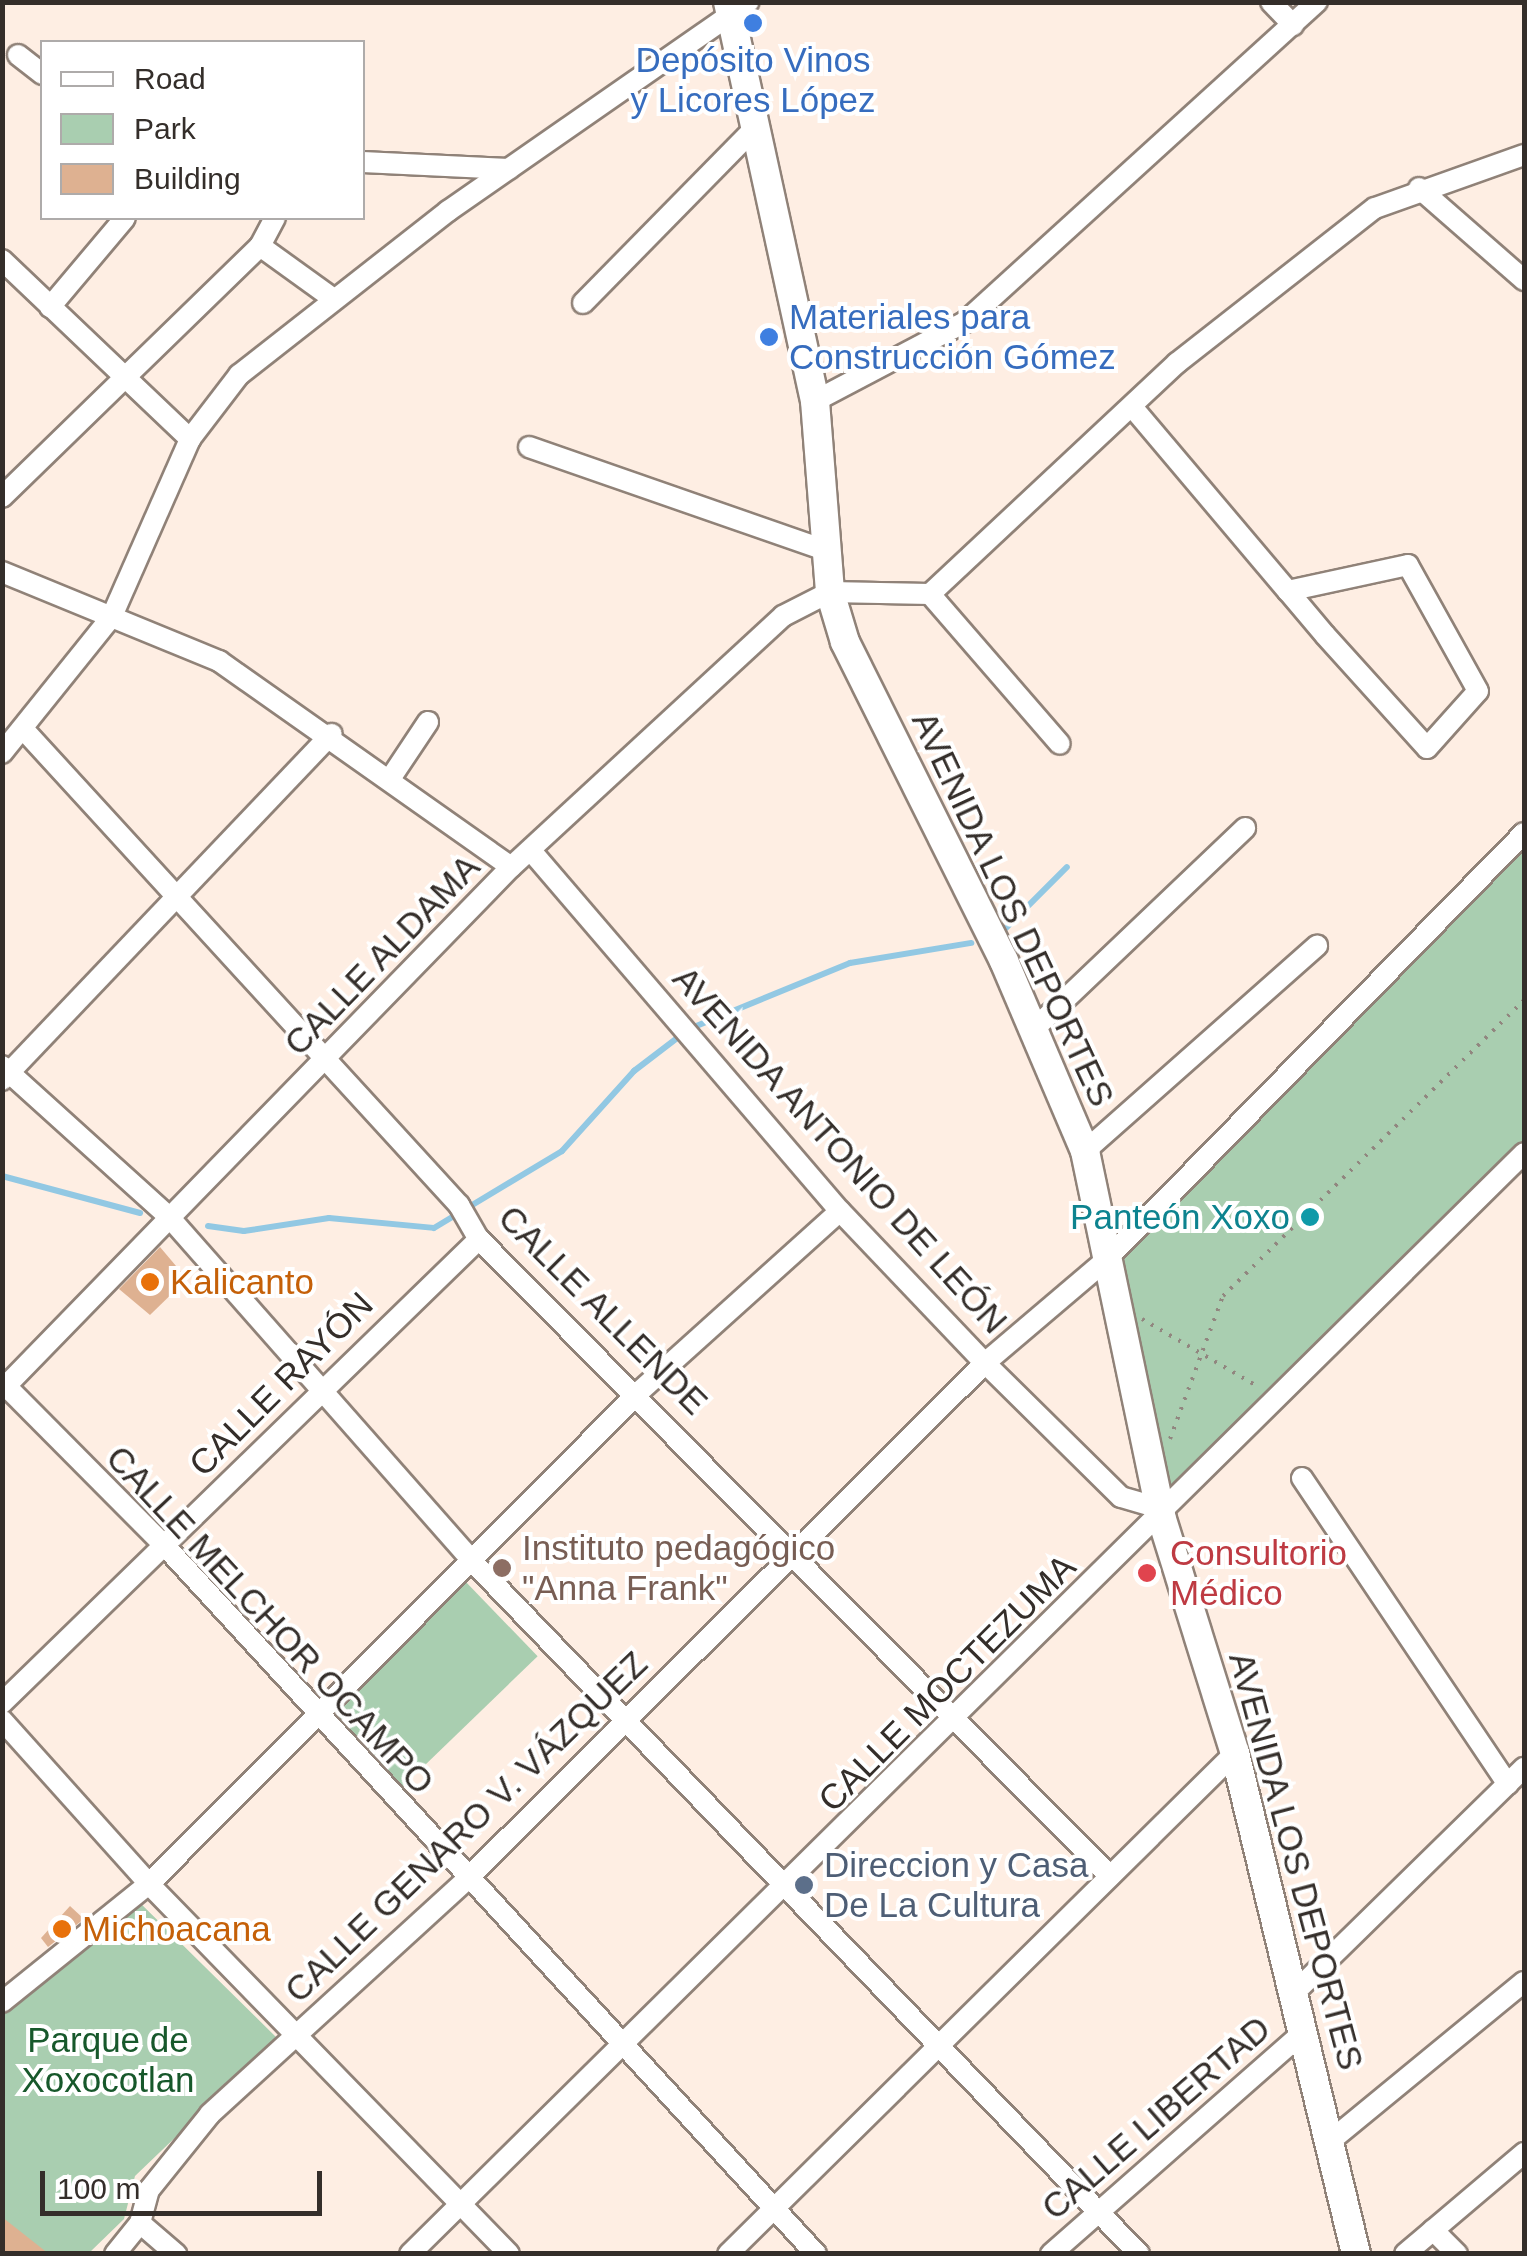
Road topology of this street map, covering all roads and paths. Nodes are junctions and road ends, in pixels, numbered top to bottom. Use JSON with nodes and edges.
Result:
{"nodes":[{"id":1,"x":1271,"y":2,"type":"edge"},
{"id":2,"x":1317,"y":2,"type":"edge"},
{"id":3,"x":736,"y":7,"type":"edge"},
{"id":4,"x":1293,"y":25,"type":"junction"},
{"id":5,"x":18,"y":55,"type":"dead end"},
{"id":6,"x":40,"y":72,"type":"edge"},
{"id":7,"x":754,"y":128,"type":"junction"},
{"id":8,"x":1524,"y":155,"type":"edge"},
{"id":9,"x":365,"y":162,"type":"edge"},
{"id":10,"x":509,"y":169,"type":"junction"},
{"id":11,"x":1418,"y":188,"type":"junction"},
{"id":12,"x":123,"y":220,"type":"edge"},
{"id":13,"x":274,"y":220,"type":"edge"},
{"id":14,"x":260,"y":246,"type":"junction"},
{"id":15,"x":2,"y":260,"type":"edge"},
{"id":16,"x":1524,"y":280,"type":"edge"},
{"id":17,"x":332,"y":298,"type":"junction"},
{"id":18,"x":584,"y":303,"type":"dead end"},
{"id":19,"x":50,"y":306,"type":"junction"},
{"id":20,"x":128,"y":379,"type":"junction"},
{"id":21,"x":815,"y":400,"type":"junction"},
{"id":22,"x":1134,"y":409,"type":"junction"},
{"id":23,"x":190,"y":439,"type":"junction"},
{"id":24,"x":530,"y":447,"type":"dead end"},
{"id":25,"x":2,"y":497,"type":"edge"},
{"id":26,"x":824,"y":550,"type":"junction"},
{"id":27,"x":2,"y":572,"type":"edge"},
{"id":28,"x":1288,"y":591,"type":"junction"},
{"id":29,"x":830,"y":592,"type":"junction"},
{"id":30,"x":930,"y":594,"type":"junction"},
{"id":31,"x":112,"y":616,"type":"junction"},
{"id":32,"x":428,"y":722,"type":"dead end"},
{"id":33,"x":26,"y":731,"type":"junction"},
{"id":34,"x":332,"y":734,"type":"junction"},
{"id":35,"x":1060,"y":744,"type":"dead end"},
{"id":36,"x":2,"y":754,"type":"edge"},
{"id":37,"x":392,"y":776,"type":"junction"},
{"id":38,"x":1245,"y":828,"type":"dead end"},
{"id":39,"x":1524,"y":833,"type":"edge"},
{"id":40,"x":534,"y":852,"type":"junction"},
{"id":41,"x":511,"y":868,"type":"junction"},
{"id":42,"x":180,"y":902,"type":"junction"},
{"id":43,"x":1317,"y":946,"type":"dead end"},
{"id":44,"x":1524,"y":1000,"type":"edge"},
{"id":45,"x":1034,"y":1030,"type":"junction"},
{"id":46,"x":327,"y":1060,"type":"junction"},
{"id":47,"x":5,"y":1073,"type":"edge"},
{"id":48,"x":1084,"y":1151,"type":"junction"},
{"id":49,"x":1523,"y":1158,"type":"edge"},
{"id":50,"x":840,"y":1211,"type":"junction"},
{"id":51,"x":170,"y":1218,"type":"junction"},
{"id":52,"x":476,"y":1232,"type":"junction"},
{"id":53,"x":1107,"y":1259,"type":"junction"},
{"id":54,"x":1116,"y":1304,"type":"junction"},
{"id":55,"x":1200,"y":1352,"type":"junction"},
{"id":56,"x":985,"y":1363,"type":"junction"},
{"id":57,"x":4,"y":1386,"type":"edge"},
{"id":58,"x":316,"y":1390,"type":"junction"},
{"id":59,"x":639,"y":1392,"type":"junction"},
{"id":60,"x":1278,"y":1398,"type":"junction"},
{"id":61,"x":1302,"y":1478,"type":"dead end"},
{"id":62,"x":1158,"y":1503,"type":"junction"},
{"id":63,"x":166,"y":1546,"type":"junction"},
{"id":64,"x":796,"y":1553,"type":"junction"},
{"id":65,"x":474,"y":1563,"type":"junction"},
{"id":66,"x":2,"y":1703,"type":"edge"},
{"id":67,"x":316,"y":1716,"type":"junction"},
{"id":68,"x":2,"y":1720,"type":"edge"},
{"id":69,"x":624,"y":1721,"type":"junction"},
{"id":70,"x":954,"y":1723,"type":"junction"},
{"id":71,"x":1235,"y":1753,"type":"junction"},
{"id":72,"x":1524,"y":1768,"type":"edge"},
{"id":73,"x":1508,"y":1784,"type":"junction"},
{"id":74,"x":1110,"y":1876,"type":"junction"},
{"id":75,"x":465,"y":1880,"type":"junction"},
{"id":76,"x":149,"y":1884,"type":"junction"},
{"id":77,"x":788,"y":1885,"type":"junction"},
{"id":78,"x":1524,"y":1982,"type":"edge"},
{"id":79,"x":1296,"y":1991,"type":"junction"},
{"id":80,"x":2,"y":2002,"type":"edge"},
{"id":81,"x":1304,"y":2032,"type":"junction"},
{"id":82,"x":297,"y":2035,"type":"junction"},
{"id":83,"x":627,"y":2046,"type":"junction"},
{"id":84,"x":939,"y":2050,"type":"junction"},
{"id":85,"x":1328,"y":2142,"type":"junction"},
{"id":86,"x":1524,"y":2153,"type":"edge"},
{"id":87,"x":462,"y":2203,"type":"junction"},
{"id":88,"x":772,"y":2208,"type":"junction"},
{"id":89,"x":1095,"y":2210,"type":"junction"},
{"id":90,"x":140,"y":2223,"type":"junction"},
{"id":91,"x":1433,"y":2230,"type":"junction"},
{"id":92,"x":114,"y":2254,"type":"edge"},
{"id":93,"x":176,"y":2254,"type":"edge"},
{"id":94,"x":410,"y":2254,"type":"edge"},
{"id":95,"x":509,"y":2254,"type":"edge"},
{"id":96,"x":728,"y":2254,"type":"edge"},
{"id":97,"x":816,"y":2254,"type":"edge"},
{"id":98,"x":1050,"y":2254,"type":"edge"},
{"id":99,"x":1139,"y":2254,"type":"edge"},
{"id":100,"x":1356,"y":2254,"type":"edge"},
{"id":101,"x":1405,"y":2254,"type":"edge"},
{"id":102,"x":1457,"y":2254,"type":"edge"}],
"edges":[{"from":1,"to":4,"type":"street"},
{"from":2,"to":4,"type":"street"},
{"from":3,"to":7,"type":"street","name":"AVENIDA LOS DEPORTES"},
{"from":3,"to":10,"type":"street"},
{"from":4,"to":21,"type":"street"},
{"from":5,"to":6,"type":"street"},
{"from":7,"to":18,"type":"street"},
{"from":7,"to":21,"type":"street","name":"AVENIDA LOS DEPORTES"},
{"from":8,"to":11,"type":"street"},
{"from":9,"to":10,"type":"street"},
{"from":10,"to":17,"type":"street"},
{"from":11,"to":16,"type":"street"},
{"from":11,"to":22,"type":"street"},
{"from":12,"to":19,"type":"street"},
{"from":13,"to":14,"type":"street"},
{"from":14,"to":17,"type":"street"},
{"from":14,"to":20,"type":"street"},
{"from":15,"to":19,"type":"street"},
{"from":17,"to":23,"type":"street"},
{"from":19,"to":20,"type":"street"},
{"from":20,"to":23,"type":"street"},
{"from":20,"to":25,"type":"street"},
{"from":21,"to":26,"type":"street","name":"AVENIDA LOS DEPORTES"},
{"from":22,"to":28,"type":"street"},
{"from":22,"to":30,"type":"street"},
{"from":23,"to":31,"type":"street"},
{"from":24,"to":26,"type":"street"},
{"from":26,"to":29,"type":"street","name":"AVENIDA LOS DEPORTES"},
{"from":27,"to":31,"type":"street"},
{"from":28,"to":28,"type":"street"},
{"from":29,"to":30,"type":"street"},
{"from":29,"to":40,"type":"street","name":"CALLE ALDAMA"},
{"from":29,"to":45,"type":"street","name":"AVENIDA LOS DEPORTES"},
{"from":30,"to":35,"type":"street"},
{"from":31,"to":33,"type":"street"},
{"from":31,"to":34,"type":"street"},
{"from":32,"to":37,"type":"street"},
{"from":33,"to":36,"type":"street"},
{"from":33,"to":42,"type":"street","name":"CALLE ALLENDE"},
{"from":34,"to":37,"type":"street"},
{"from":34,"to":42,"type":"street"},
{"from":37,"to":41,"type":"street"},
{"from":38,"to":45,"type":"street"},
{"from":39,"to":53,"type":"street","name":"CALLE GENARO V. VÁZQUEZ"},
{"from":40,"to":41,"type":"street","name":"CALLE ALDAMA"},
{"from":40,"to":50,"type":"street","name":"AVENIDA ANTONIO DE LEÓN"},
{"from":41,"to":46,"type":"street","name":"CALLE ALDAMA"},
{"from":42,"to":46,"type":"street","name":"CALLE ALLENDE"},
{"from":42,"to":47,"type":"street"},
{"from":43,"to":48,"type":"street"},
{"from":44,"to":55,"type":"path"},
{"from":45,"to":48,"type":"street","name":"AVENIDA LOS DEPORTES"},
{"from":46,"to":51,"type":"street","name":"CALLE ALDAMA"},
{"from":46,"to":52,"type":"street","name":"CALLE ALLENDE"},
{"from":47,"to":51,"type":"street"},
{"from":48,"to":53,"type":"street","name":"AVENIDA LOS DEPORTES"},
{"from":49,"to":60,"type":"street","name":"CALLE MOCTEZUMA"},
{"from":50,"to":56,"type":"street","name":"AVENIDA ANTONIO DE LEÓN"},
{"from":50,"to":59,"type":"street"},
{"from":51,"to":57,"type":"street","name":"CALLE ALDAMA"},
{"from":51,"to":58,"type":"street"},
{"from":52,"to":58,"type":"street","name":"CALLE RAYÓN"},
{"from":52,"to":59,"type":"street","name":"CALLE ALLENDE"},
{"from":53,"to":54,"type":"street","name":"AVENIDA LOS DEPORTES"},
{"from":53,"to":56,"type":"street","name":"CALLE GENARO V. VÁZQUEZ"},
{"from":54,"to":55,"type":"path"},
{"from":54,"to":62,"type":"street","name":"AVENIDA LOS DEPORTES"},
{"from":55,"to":60,"type":"path"},
{"from":55,"to":62,"type":"path"},
{"from":56,"to":62,"type":"street","name":"AVENIDA ANTONIO DE LEÓN"},
{"from":56,"to":64,"type":"street","name":"CALLE GENARO V. VÁZQUEZ"},
{"from":57,"to":63,"type":"street","name":"CALLE MELCHOR OCAMPO"},
{"from":58,"to":63,"type":"street","name":"CALLE RAYÓN"},
{"from":58,"to":65,"type":"street"},
{"from":59,"to":64,"type":"street","name":"CALLE ALLENDE"},
{"from":59,"to":65,"type":"street"},
{"from":60,"to":62,"type":"street","name":"CALLE MOCTEZUMA"},
{"from":61,"to":73,"type":"street"},
{"from":62,"to":70,"type":"street","name":"CALLE MOCTEZUMA"},
{"from":62,"to":71,"type":"street","name":"AVENIDA LOS DEPORTES"},
{"from":63,"to":66,"type":"street","name":"CALLE RAYÓN"},
{"from":63,"to":67,"type":"street","name":"CALLE MELCHOR OCAMPO"},
{"from":64,"to":69,"type":"street","name":"CALLE GENARO V. VÁZQUEZ"},
{"from":64,"to":70,"type":"street","name":"CALLE ALLENDE"},
{"from":65,"to":67,"type":"street"},
{"from":65,"to":69,"type":"street"},
{"from":67,"to":75,"type":"street","name":"CALLE MELCHOR OCAMPO"},
{"from":67,"to":76,"type":"street"},
{"from":68,"to":76,"type":"street"},
{"from":69,"to":75,"type":"street","name":"CALLE GENARO V. VÁZQUEZ"},
{"from":69,"to":77,"type":"street"},
{"from":70,"to":74,"type":"street","name":"CALLE ALLENDE"},
{"from":70,"to":77,"type":"street","name":"CALLE MOCTEZUMA"},
{"from":71,"to":74,"type":"street"},
{"from":71,"to":79,"type":"street","name":"AVENIDA LOS DEPORTES"},
{"from":72,"to":73,"type":"street","name":"CALLE LIBERTAD"},
{"from":73,"to":79,"type":"street","name":"CALLE LIBERTAD"},
{"from":74,"to":84,"type":"street"},
{"from":75,"to":82,"type":"street","name":"CALLE GENARO V. VÁZQUEZ"},
{"from":75,"to":83,"type":"street","name":"CALLE MELCHOR OCAMPO"},
{"from":76,"to":80,"type":"street"},
{"from":76,"to":82,"type":"street"},
{"from":77,"to":83,"type":"street","name":"CALLE MOCTEZUMA"},
{"from":77,"to":84,"type":"street"},
{"from":78,"to":85,"type":"street"},
{"from":79,"to":81,"type":"street","name":"AVENIDA LOS DEPORTES"},
{"from":81,"to":85,"type":"street","name":"AVENIDA LOS DEPORTES"},
{"from":81,"to":89,"type":"street","name":"CALLE LIBERTAD"},
{"from":82,"to":87,"type":"street"},
{"from":82,"to":90,"type":"street","name":"CALLE GENARO V. VÁZQUEZ"},
{"from":83,"to":87,"type":"street","name":"CALLE MOCTEZUMA"},
{"from":83,"to":88,"type":"street","name":"CALLE MELCHOR OCAMPO"},
{"from":84,"to":88,"type":"street"},
{"from":84,"to":89,"type":"street"},
{"from":85,"to":100,"type":"street","name":"AVENIDA LOS DEPORTES"},
{"from":86,"to":91,"type":"street"},
{"from":87,"to":94,"type":"street","name":"CALLE MOCTEZUMA"},
{"from":87,"to":95,"type":"street"},
{"from":88,"to":96,"type":"street"},
{"from":88,"to":97,"type":"street","name":"CALLE MELCHOR OCAMPO"},
{"from":89,"to":98,"type":"street","name":"CALLE LIBERTAD"},
{"from":89,"to":99,"type":"street"},
{"from":90,"to":92,"type":"street","name":"CALLE GENARO V. VÁZQUEZ"},
{"from":90,"to":93,"type":"street"},
{"from":91,"to":101,"type":"street"},
{"from":91,"to":102,"type":"street"}]}
